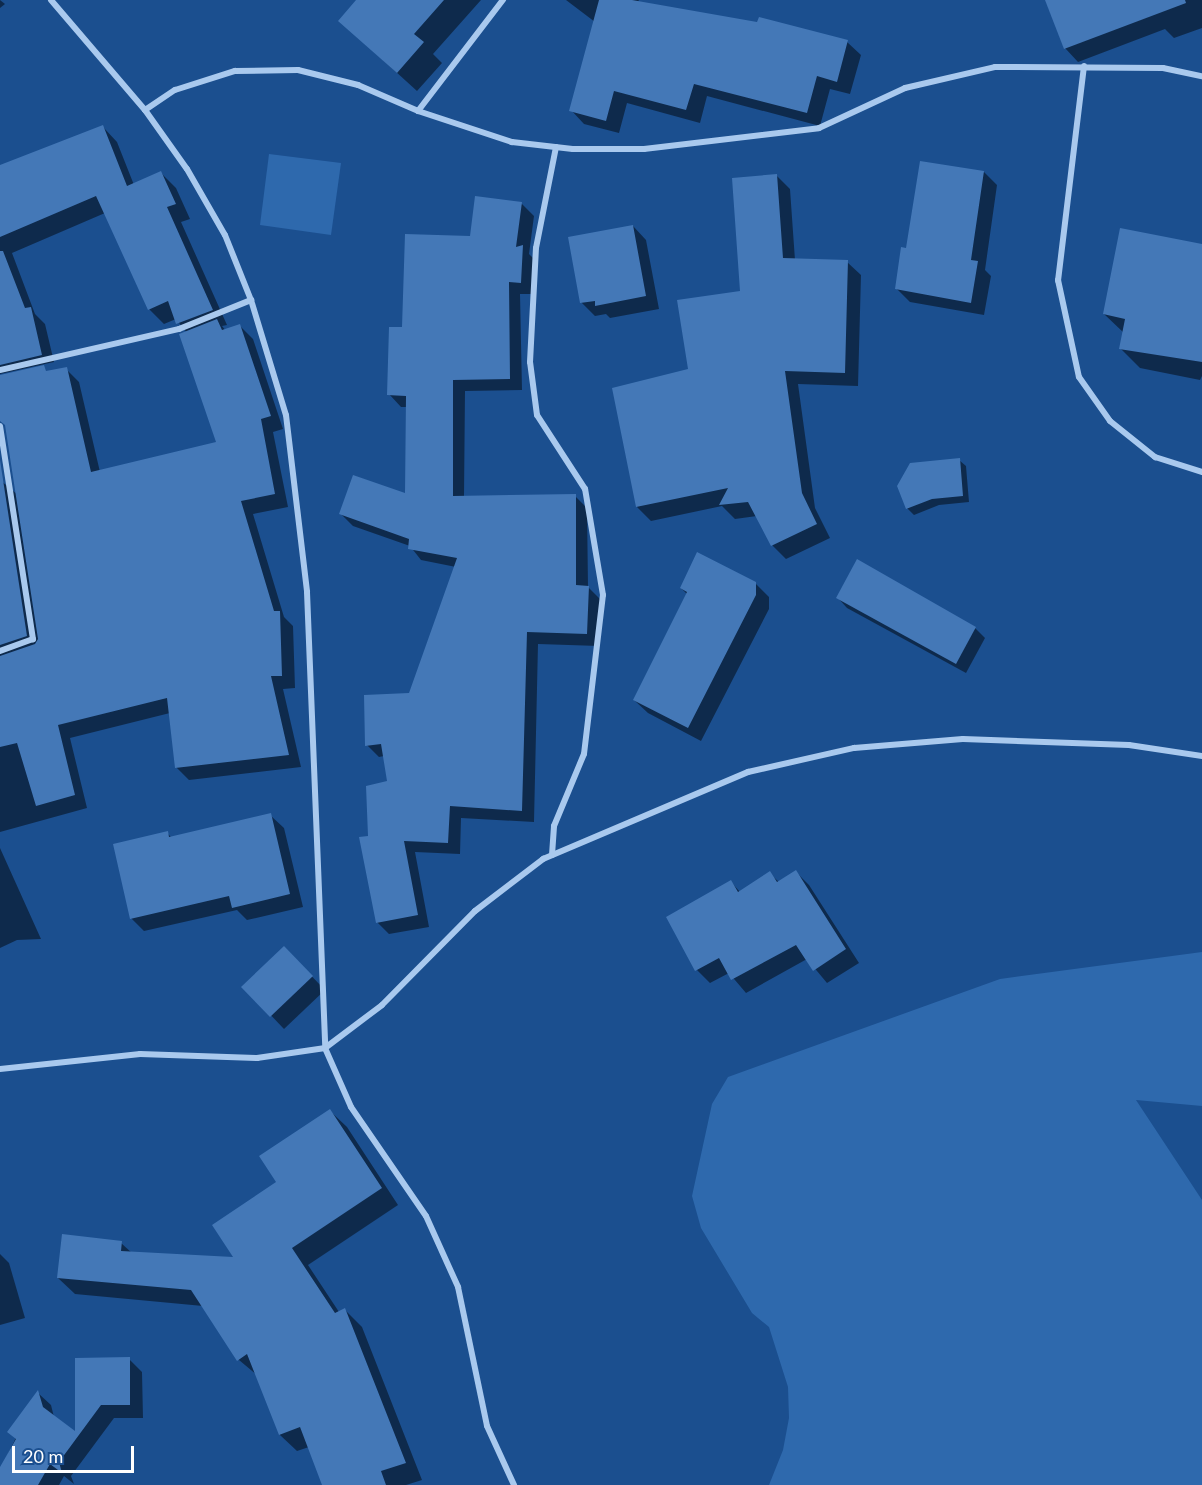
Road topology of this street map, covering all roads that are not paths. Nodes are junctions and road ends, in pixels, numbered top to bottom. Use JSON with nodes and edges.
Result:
{"nodes":[{"id":1,"x":51,"y":0,"type":"edge"},
{"id":2,"x":503,"y":0,"type":"edge"},
{"id":3,"x":1084,"y":66,"type":"junction"},
{"id":4,"x":1202,"y":76,"type":"edge"},
{"id":5,"x":145,"y":111,"type":"junction"},
{"id":6,"x":418,"y":111,"type":"junction"},
{"id":7,"x":556,"y":147,"type":"junction"},
{"id":8,"x":251,"y":300,"type":"junction"},
{"id":9,"x":0,"y":370,"type":"edge"},
{"id":10,"x":0,"y":426,"type":"edge"},
{"id":11,"x":1202,"y":472,"type":"edge"},
{"id":12,"x":0,"y":651,"type":"edge"},
{"id":13,"x":1202,"y":756,"type":"edge"},
{"id":14,"x":552,"y":855,"type":"junction"},
{"id":15,"x":325,"y":1048,"type":"junction"},
{"id":16,"x":0,"y":1069,"type":"edge"},
{"id":17,"x":514,"y":1485,"type":"edge"}],
"edges":[{"from":1,"to":5,"type":"street"},
{"from":2,"to":6,"type":"street"},
{"from":3,"to":4,"type":"street"},
{"from":3,"to":7,"type":"street"},
{"from":3,"to":11,"type":"street"},
{"from":5,"to":6,"type":"street"},
{"from":5,"to":8,"type":"street"},
{"from":6,"to":7,"type":"street"},
{"from":7,"to":14,"type":"street"},
{"from":8,"to":9,"type":"street"},
{"from":8,"to":15,"type":"street"},
{"from":10,"to":12,"type":"street"},
{"from":13,"to":14,"type":"street"},
{"from":14,"to":15,"type":"street"},
{"from":15,"to":16,"type":"street"},
{"from":15,"to":17,"type":"street"}]}
